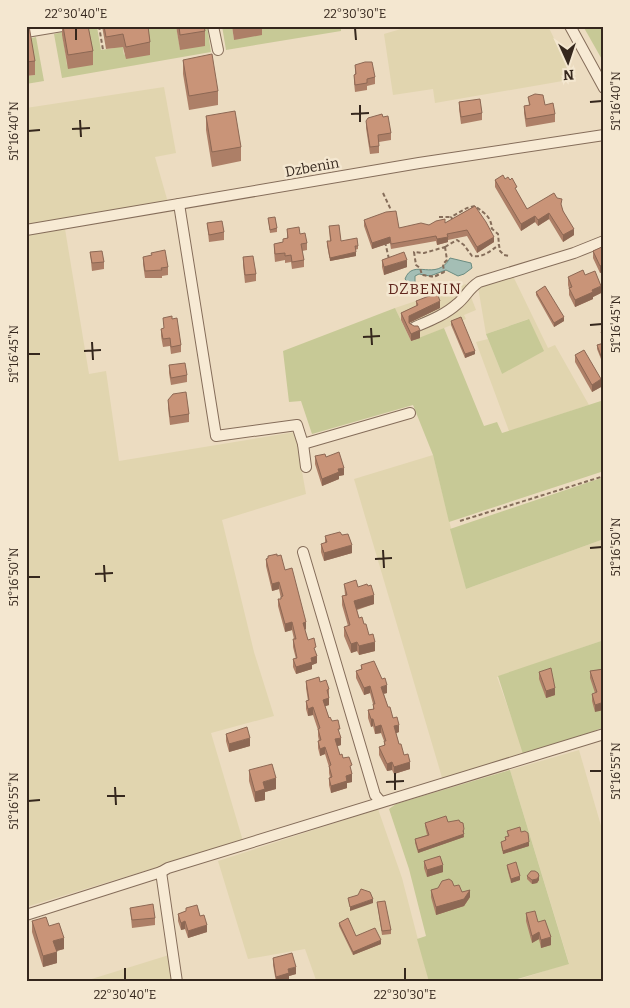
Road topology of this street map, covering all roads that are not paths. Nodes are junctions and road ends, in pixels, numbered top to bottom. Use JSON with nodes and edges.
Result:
{"nodes":[{"id":1,"x":62,"y":26,"type":"edge"},
{"id":2,"x":213,"y":26,"type":"edge"},
{"id":3,"x":570,"y":26,"type":"edge"},
{"id":4,"x":26,"y":32,"type":"edge"},
{"id":5,"x":218,"y":50,"type":"dead end"},
{"id":6,"x":604,"y":88,"type":"edge"},
{"id":7,"x":604,"y":134,"type":"edge"},
{"id":8,"x":179,"y":204,"type":"junction"},
{"id":9,"x":26,"y":230,"type":"edge"},
{"id":10,"x":604,"y":241,"type":"edge"},
{"id":11,"x":415,"y":327,"type":"edge"},
{"id":12,"x":410,"y":413,"type":"dead end"},
{"id":13,"x":303,"y":444,"type":"junction"},
{"id":14,"x":306,"y":467,"type":"dead end"},
{"id":15,"x":303,"y":552,"type":"dead end"},
{"id":16,"x":604,"y":734,"type":"edge"},
{"id":17,"x":381,"y":802,"type":"junction"},
{"id":18,"x":161,"y":872,"type":"junction"},
{"id":19,"x":26,"y":915,"type":"edge"},
{"id":20,"x":177,"y":982,"type":"edge"}],
"edges":[{"from":1,"to":4,"type":"street"},
{"from":2,"to":5,"type":"street"},
{"from":3,"to":6,"type":"street"},
{"from":7,"to":8,"type":"street","name":"Dzbenin"},
{"from":8,"to":9,"type":"street","name":"Dzbenin"},
{"from":8,"to":13,"type":"street"},
{"from":10,"to":11,"type":"street"},
{"from":12,"to":13,"type":"street"},
{"from":13,"to":14,"type":"street"},
{"from":15,"to":17,"type":"street"},
{"from":16,"to":17,"type":"street"},
{"from":17,"to":18,"type":"street"},
{"from":18,"to":19,"type":"street"},
{"from":18,"to":20,"type":"street"}]}
